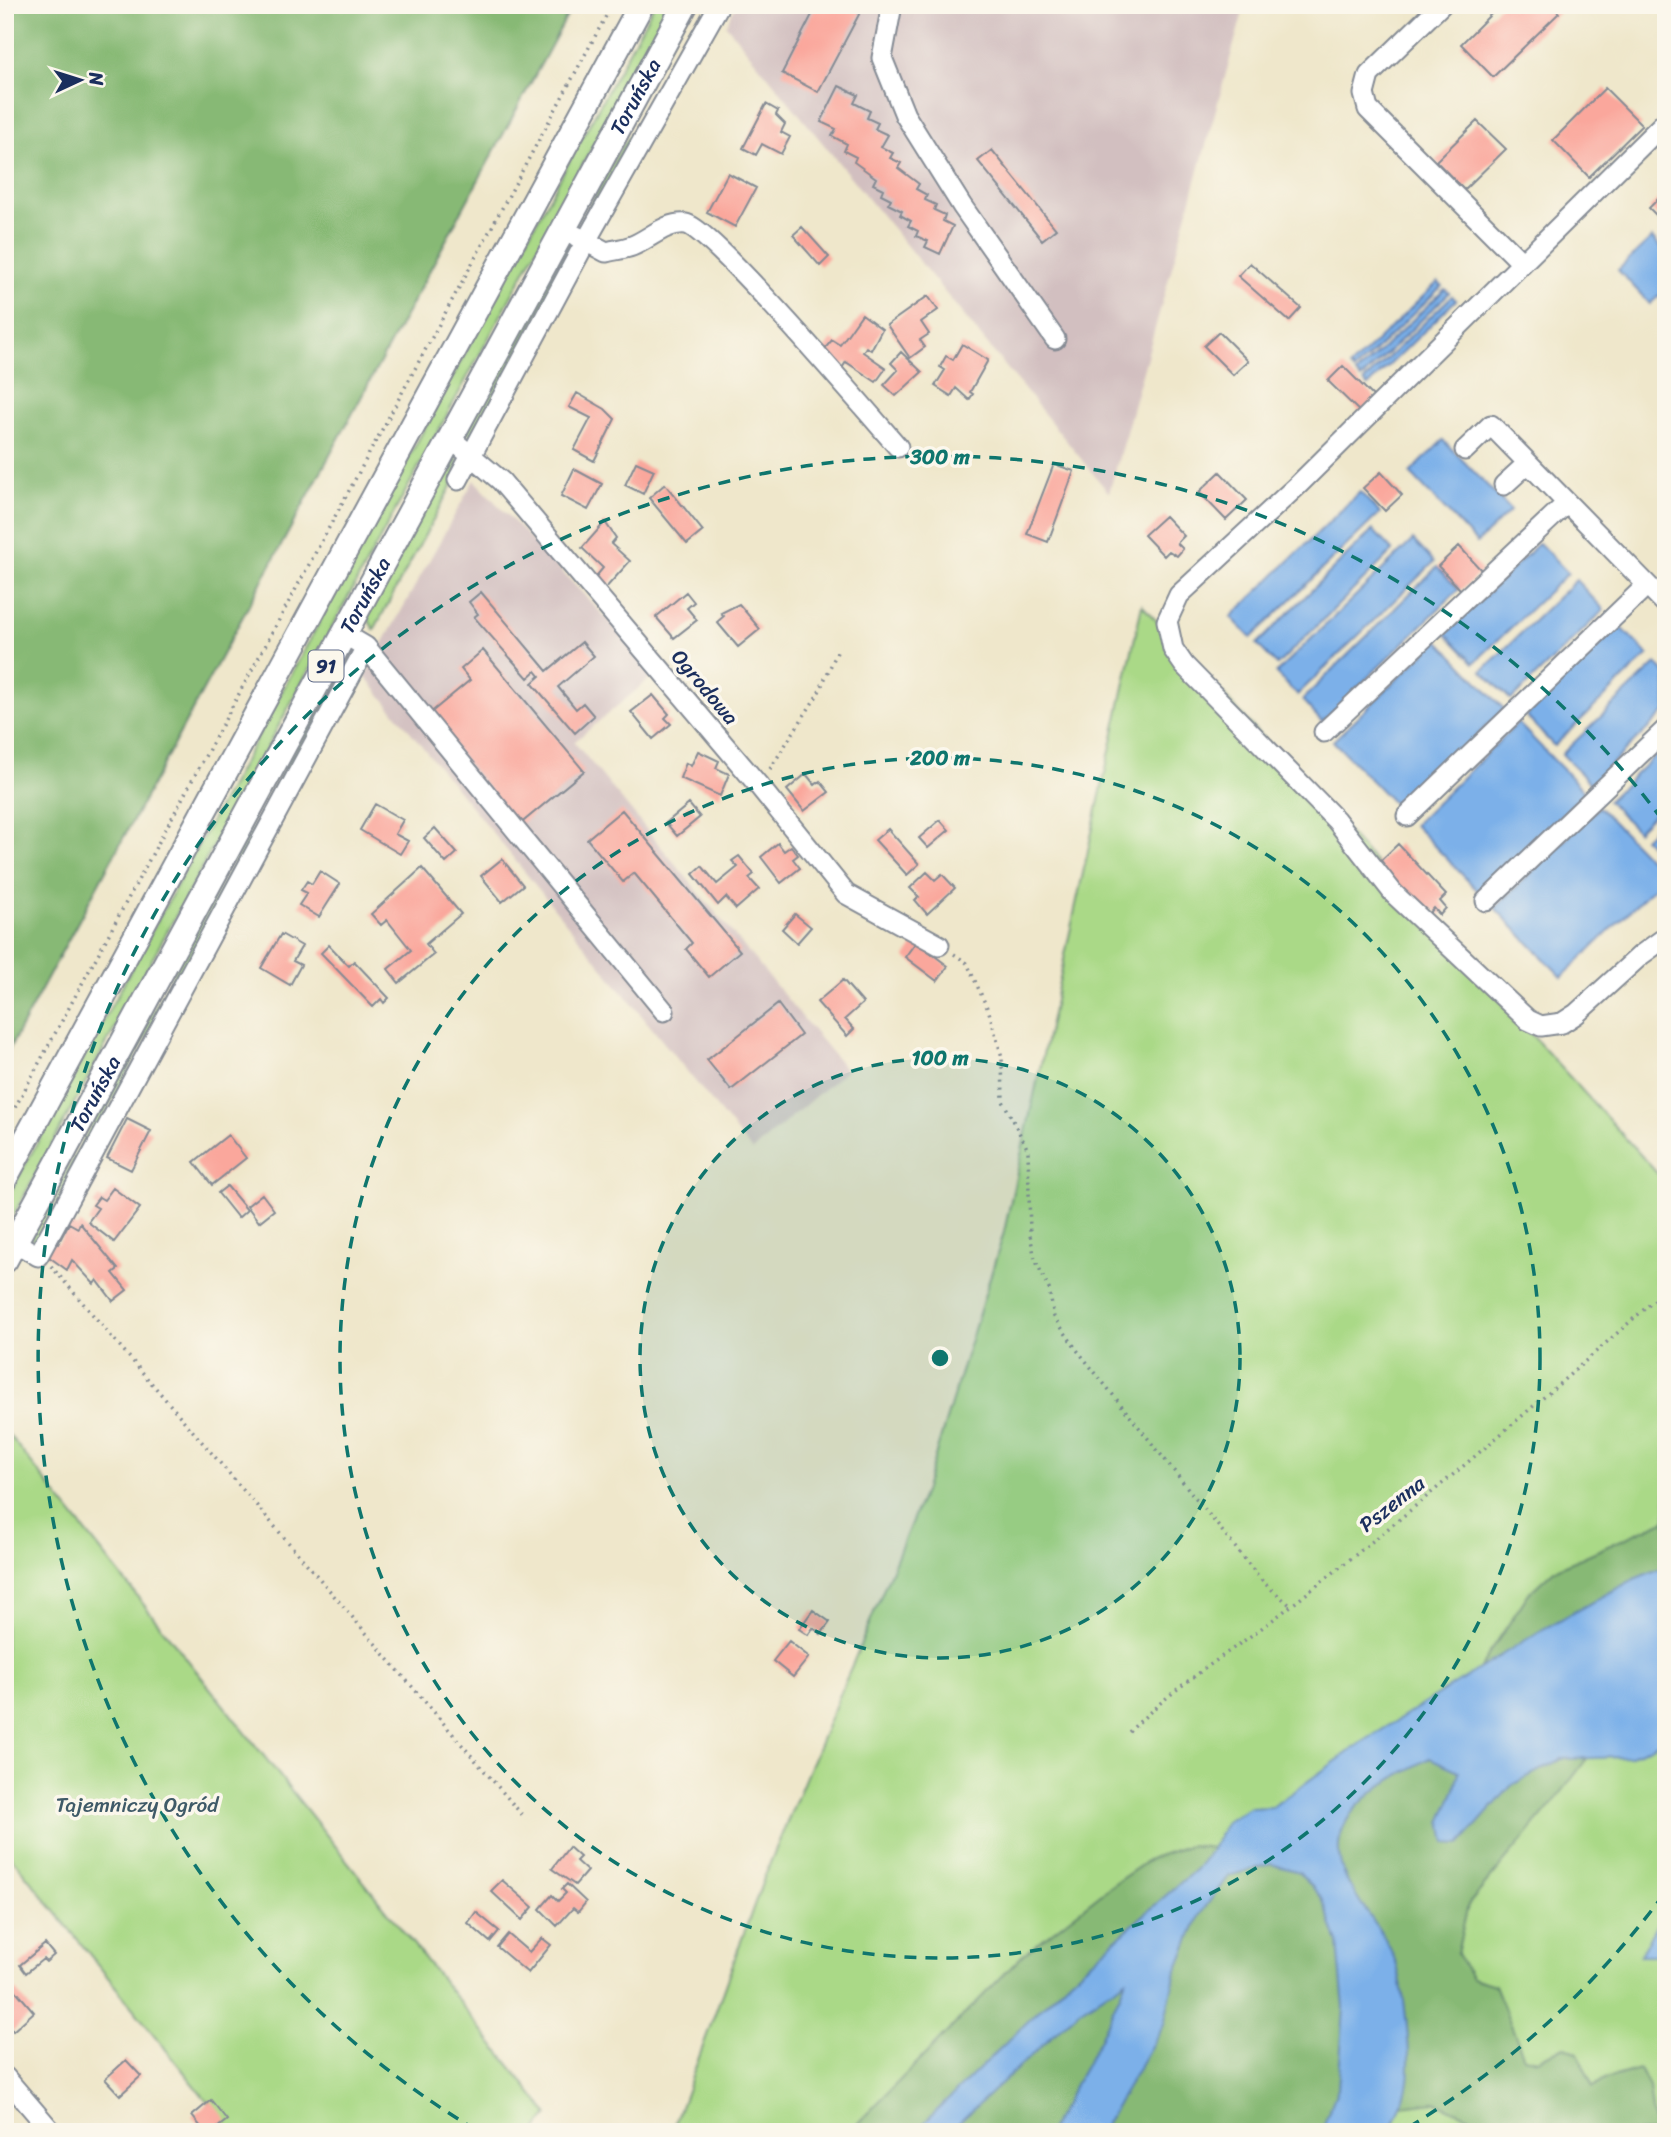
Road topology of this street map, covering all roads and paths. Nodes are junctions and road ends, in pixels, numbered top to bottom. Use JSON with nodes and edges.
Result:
{"nodes":[{"id":1,"x":612,"y":5,"type":"edge"},
{"id":2,"x":641,"y":5,"type":"edge"},
{"id":3,"x":685,"y":5,"type":"edge"},
{"id":4,"x":892,"y":5,"type":"edge"},
{"id":5,"x":1441,"y":5,"type":"edge"},
{"id":6,"x":718,"y":7,"type":"dead end"},
{"id":7,"x":1666,"y":121,"type":"edge"},
{"id":8,"x":563,"y":229,"type":"junction"},
{"id":9,"x":586,"y":241,"type":"junction"},
{"id":10,"x":1521,"y":262,"type":"junction"},
{"id":11,"x":1055,"y":339,"type":"dead end"},
{"id":12,"x":450,"y":438,"type":"junction"},
{"id":13,"x":898,"y":447,"type":"dead end"},
{"id":14,"x":1465,"y":450,"type":"dead end"},
{"id":15,"x":471,"y":453,"type":"junction"},
{"id":16,"x":1528,"y":463,"type":"junction"},
{"id":17,"x":458,"y":481,"type":"dead end"},
{"id":18,"x":1503,"y":485,"type":"dead end"},
{"id":19,"x":1567,"y":503,"type":"junction"},
{"id":20,"x":1647,"y":585,"type":"junction"},
{"id":21,"x":1666,"y":604,"type":"edge"},
{"id":22,"x":344,"y":634,"type":"junction"},
{"id":23,"x":366,"y":647,"type":"junction"},
{"id":24,"x":838,"y":650,"type":"dead end"},
{"id":25,"x":1666,"y":729,"type":"edge"},
{"id":26,"x":1324,"y":732,"type":"dead end"},
{"id":27,"x":759,"y":786,"type":"junction"},
{"id":28,"x":1407,"y":816,"type":"dead end"},
{"id":29,"x":1486,"y":901,"type":"dead end"},
{"id":30,"x":1666,"y":937,"type":"edge"},
{"id":31,"x":939,"y":945,"type":"joint"},
{"id":32,"x":664,"y":1011,"type":"dead end"},
{"id":33,"x":5,"y":1126,"type":"edge"},
{"id":34,"x":5,"y":1178,"type":"edge"},
{"id":35,"x":10,"y":1251,"type":"edge"},
{"id":36,"x":38,"y":1256,"type":"junction"},
{"id":37,"x":1666,"y":1290,"type":"edge"},
{"id":38,"x":1291,"y":1606,"type":"junction"},
{"id":39,"x":1129,"y":1732,"type":"dead end"},
{"id":40,"x":524,"y":1817,"type":"dead end"},
{"id":41,"x":5,"y":2077,"type":"edge"},
{"id":42,"x":52,"y":2132,"type":"edge"}],
"edges":[{"from":1,"to":33,"type":"path"},
{"from":2,"to":34,"type":"main road","name":"Toruńska","number":"91"},
{"from":3,"to":8,"type":"main road","name":"Toruńska","number":"91"},
{"from":4,"to":11,"type":"street"},
{"from":5,"to":10,"type":"street"},
{"from":6,"to":9,"type":"street"},
{"from":7,"to":10,"type":"street"},
{"from":8,"to":9,"type":"street"},
{"from":8,"to":12,"type":"main road","name":"Toruńska","number":"91"},
{"from":9,"to":13,"type":"street"},
{"from":9,"to":15,"type":"street"},
{"from":10,"to":30,"type":"street"},
{"from":12,"to":15,"type":"street","name":"Ogrodowa"},
{"from":12,"to":22,"type":"main road","name":"Toruńska","number":"91"},
{"from":14,"to":16,"type":"street"},
{"from":15,"to":17,"type":"street"},
{"from":15,"to":27,"type":"street","name":"Ogrodowa"},
{"from":16,"to":18,"type":"street"},
{"from":16,"to":19,"type":"street"},
{"from":19,"to":20,"type":"street"},
{"from":19,"to":26,"type":"street"},
{"from":20,"to":21,"type":"street"},
{"from":20,"to":28,"type":"street"},
{"from":22,"to":23,"type":"street"},
{"from":22,"to":35,"type":"main road","name":"Toruńska","number":"91"},
{"from":23,"to":32,"type":"street"},
{"from":23,"to":36,"type":"street"},
{"from":24,"to":27,"type":"path"},
{"from":25,"to":29,"type":"street"},
{"from":27,"to":31,"type":"street","name":"Ogrodowa"},
{"from":31,"to":38,"type":"path"},
{"from":35,"to":36,"type":"street"},
{"from":36,"to":40,"type":"path"},
{"from":37,"to":38,"type":"path","name":"Pszenna"},
{"from":38,"to":39,"type":"path","name":"Pszenna"},
{"from":41,"to":42,"type":"street"}]}
